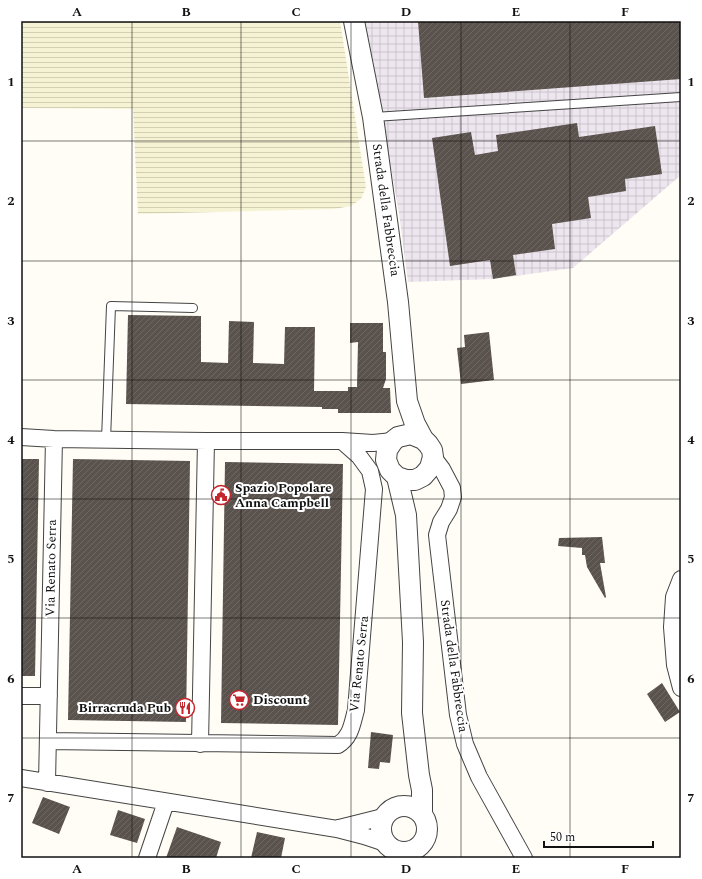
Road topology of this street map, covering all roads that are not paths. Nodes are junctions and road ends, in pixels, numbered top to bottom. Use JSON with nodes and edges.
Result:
{"nodes":[{"id":1,"x":354,"y":21,"type":"edge"},
{"id":2,"x":681,"y":97,"type":"edge"},
{"id":3,"x":373,"y":118,"type":"junction"},
{"id":4,"x":193,"y":308,"type":"dead end"},
{"id":5,"x":407,"y":401,"type":"junction"},
{"id":6,"x":21,"y":437,"type":"edge"},
{"id":7,"x":54,"y":438,"type":"junction"},
{"id":8,"x":395,"y":439,"type":"junction"},
{"id":9,"x":423,"y":439,"type":"junction"},
{"id":10,"x":106,"y":440,"type":"junction"},
{"id":11,"x":206,"y":441,"type":"junction"},
{"id":12,"x":342,"y":441,"type":"junction"},
{"id":13,"x":433,"y":457,"type":"junction"},
{"id":14,"x":412,"y":478,"type":"junction"},
{"id":15,"x":452,"y":488,"type":"junction"},
{"id":16,"x":681,"y":579,"type":"edge"},
{"id":17,"x":681,"y":688,"type":"edge"},
{"id":18,"x":21,"y":696,"type":"edge"},
{"id":19,"x":49,"y":696,"type":"junction"},
{"id":20,"x":48,"y":741,"type":"junction"},
{"id":21,"x":200,"y":744,"type":"junction"},
{"id":22,"x":419,"y":775,"type":"junction"},
{"id":23,"x":22,"y":781,"type":"edge"},
{"id":24,"x":47,"y":783,"type":"junction"},
{"id":25,"x":166,"y":802,"type":"junction"},
{"id":26,"x":404,"y":805,"type":"junction"},
{"id":27,"x":422,"y":814,"type":"junction"},
{"id":28,"x":383,"y":816,"type":"junction"},
{"id":29,"x":337,"y":829,"type":"junction"},
{"id":30,"x":425,"y":838,"type":"junction"},
{"id":31,"x":398,"y":851,"type":"edge"},
{"id":32,"x":147,"y":858,"type":"edge"},
{"id":33,"x":431,"y":858,"type":"edge"},
{"id":34,"x":524,"y":858,"type":"edge"}],
"edges":[{"from":1,"to":3,"type":"street","name":"Strada della Fabbreccia"},
{"from":2,"to":3,"type":"lane"},
{"from":3,"to":5,"type":"street","name":"Strada della Fabbreccia"},
{"from":4,"to":10,"type":"lane"},
{"from":5,"to":8,"type":"street","name":"Strada della Fabbreccia"},
{"from":5,"to":9,"type":"street","name":"Strada della Fabbreccia"},
{"from":6,"to":7,"type":"street"},
{"from":7,"to":10,"type":"street"},
{"from":7,"to":19,"type":"street","name":"Via Renato Serra"},
{"from":8,"to":9,"type":"street"},
{"from":8,"to":12,"type":"street"},
{"from":8,"to":14,"type":"street","name":"Strada della Fabbreccia"},
{"from":9,"to":13,"type":"street","name":"Strada della Fabbreccia"},
{"from":10,"to":11,"type":"street"},
{"from":11,"to":12,"type":"street"},
{"from":11,"to":21,"type":"street"},
{"from":12,"to":21,"type":"street","name":"Via Renato Serra"},
{"from":13,"to":14,"type":"street"},
{"from":13,"to":15,"type":"street","name":"Strada della Fabbreccia"},
{"from":14,"to":15,"type":"street"},
{"from":14,"to":22,"type":"street","name":"Strada della Fabbreccia"},
{"from":15,"to":34,"type":"street","name":"Strada della Fabbreccia"},
{"from":16,"to":17,"type":"street"},
{"from":18,"to":19,"type":"street"},
{"from":19,"to":20,"type":"street","name":"Via Renato Serra"},
{"from":20,"to":21,"type":"street","name":"Via Renato Serra"},
{"from":20,"to":24,"type":"street","name":"Via Renato Serra"},
{"from":22,"to":26,"type":"street"},
{"from":22,"to":27,"type":"street","name":"Strada della Fabbreccia"},
{"from":23,"to":24,"type":"street"},
{"from":24,"to":25,"type":"street"},
{"from":25,"to":29,"type":"street"},
{"from":25,"to":32,"type":"street"},
{"from":26,"to":27,"type":"street"},
{"from":26,"to":28,"type":"street"},
{"from":27,"to":30,"type":"street"},
{"from":28,"to":29,"type":"street"},
{"from":28,"to":31,"type":"street"},
{"from":29,"to":31,"type":"street"},
{"from":30,"to":31,"type":"street"},
{"from":30,"to":33,"type":"street"}]}
